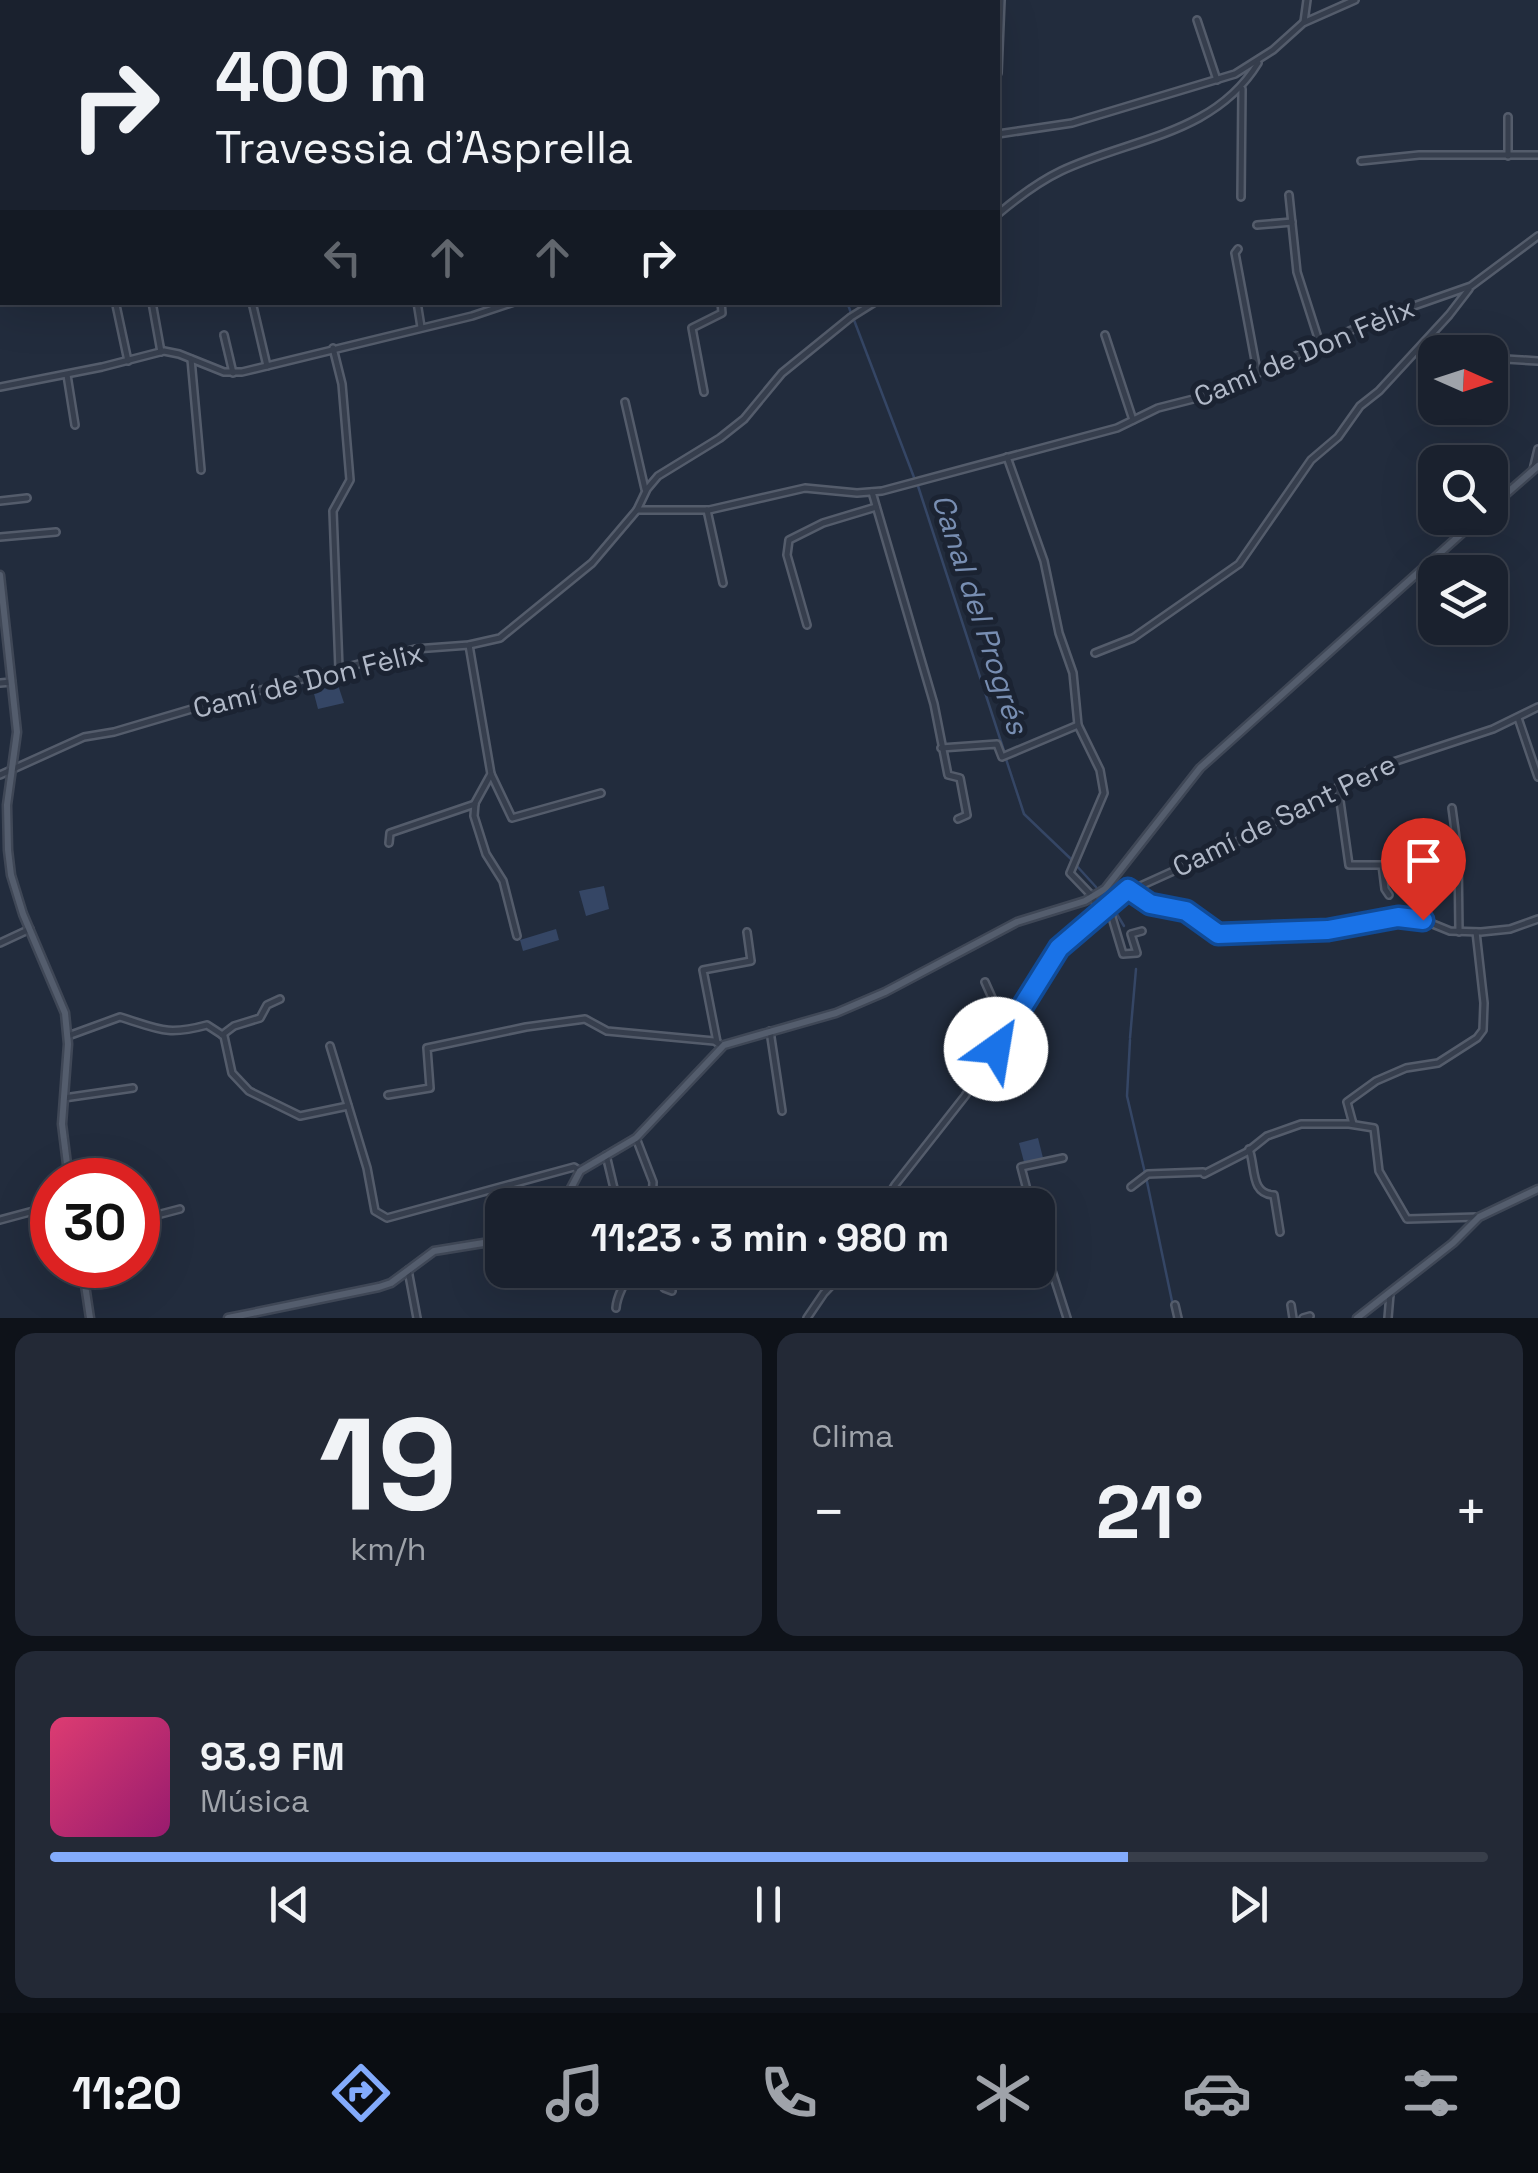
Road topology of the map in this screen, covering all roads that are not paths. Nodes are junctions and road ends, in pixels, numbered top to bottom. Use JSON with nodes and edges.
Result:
{"nodes":[{"id":1,"x":1308,"y":0,"type":"edge"},
{"id":2,"x":1354,"y":0,"type":"edge"},
{"id":3,"x":1197,"y":20,"type":"dead end"},
{"id":4,"x":1304,"y":22,"type":"junction"},
{"id":5,"x":1260,"y":60,"type":"junction"},
{"id":6,"x":1216,"y":80,"type":"junction"},
{"id":7,"x":1242,"y":86,"type":"junction"},
{"id":8,"x":1508,"y":117,"type":"dead end"},
{"id":9,"x":1000,"y":134,"type":"edge"},
{"id":10,"x":1538,"y":155,"type":"edge"},
{"id":11,"x":1508,"y":156,"type":"junction"},
{"id":12,"x":1361,"y":160,"type":"dead end"},
{"id":13,"x":1289,"y":195,"type":"dead end"},
{"id":14,"x":1242,"y":197,"type":"dead end"},
{"id":15,"x":1000,"y":213,"type":"edge"},
{"id":16,"x":1292,"y":222,"type":"junction"},
{"id":17,"x":1257,"y":225,"type":"dead end"},
{"id":18,"x":1538,"y":236,"type":"edge"},
{"id":19,"x":1238,"y":249,"type":"dead end"},
{"id":20,"x":1471,"y":286,"type":"junction"},
{"id":21,"x":116,"y":305,"type":"dead end"},
{"id":22,"x":153,"y":305,"type":"edge"},
{"id":23,"x":253,"y":305,"type":"edge"},
{"id":24,"x":417,"y":305,"type":"edge"},
{"id":25,"x":502,"y":305,"type":"edge"},
{"id":26,"x":721,"y":305,"type":"edge"},
{"id":27,"x":870,"y":305,"type":"edge"},
{"id":28,"x":421,"y":326,"type":"junction"},
{"id":29,"x":224,"y":335,"type":"dead end"},
{"id":30,"x":1104,"y":335,"type":"dead end"},
{"id":31,"x":1320,"y":344,"type":"junction"},
{"id":32,"x":334,"y":348,"type":"junction"},
{"id":33,"x":161,"y":352,"type":"junction"},
{"id":34,"x":191,"y":359,"type":"junction"},
{"id":35,"x":1508,"y":359,"type":"edge"},
{"id":36,"x":128,"y":361,"type":"junction"},
{"id":37,"x":1538,"y":361,"type":"edge"},
{"id":38,"x":266,"y":366,"type":"junction"},
{"id":39,"x":1257,"y":371,"type":"junction"},
{"id":40,"x":233,"y":373,"type":"junction"},
{"id":41,"x":66,"y":375,"type":"junction"},
{"id":42,"x":0,"y":386,"type":"edge"},
{"id":43,"x":704,"y":392,"type":"dead end"},
{"id":44,"x":625,"y":402,"type":"dead end"},
{"id":45,"x":1133,"y":420,"type":"junction"},
{"id":46,"x":75,"y":425,"type":"dead end"},
{"id":47,"x":1538,"y":450,"type":"edge"},
{"id":48,"x":1007,"y":457,"type":"junction"},
{"id":49,"x":1536,"y":468,"type":"edge"},
{"id":50,"x":202,"y":470,"type":"dead end"},
{"id":51,"x":646,"y":492,"type":"junction"},
{"id":52,"x":872,"y":492,"type":"junction"},
{"id":53,"x":1508,"y":492,"type":"edge"},
{"id":54,"x":27,"y":498,"type":"dead end"},
{"id":55,"x":0,"y":501,"type":"edge"},
{"id":56,"x":876,"y":507,"type":"junction"},
{"id":57,"x":637,"y":510,"type":"junction"},
{"id":58,"x":706,"y":510,"type":"junction"},
{"id":59,"x":56,"y":532,"type":"dead end"},
{"id":60,"x":1462,"y":535,"type":"edge"},
{"id":61,"x":0,"y":537,"type":"edge"},
{"id":62,"x":0,"y":575,"type":"edge"},
{"id":63,"x":723,"y":583,"type":"dead end"},
{"id":64,"x":807,"y":625,"type":"dead end"},
{"id":65,"x":469,"y":645,"type":"junction"},
{"id":66,"x":1095,"y":653,"type":"dead end"},
{"id":67,"x":339,"y":669,"type":"junction"},
{"id":68,"x":12,"y":682,"type":"junction"},
{"id":69,"x":0,"y":683,"type":"edge"},
{"id":70,"x":1538,"y":707,"type":"edge"},
{"id":71,"x":1518,"y":718,"type":"junction"},
{"id":72,"x":1078,"y":724,"type":"junction"},
{"id":73,"x":941,"y":748,"type":"junction"},
{"id":74,"x":14,"y":766,"type":"junction"},
{"id":75,"x":491,"y":774,"type":"junction"},
{"id":76,"x":0,"y":775,"type":"edge"},
{"id":77,"x":1538,"y":777,"type":"edge"},
{"id":78,"x":1338,"y":786,"type":"junction"},
{"id":79,"x":601,"y":792,"type":"dead end"},
{"id":80,"x":474,"y":804,"type":"junction"},
{"id":81,"x":1452,"y":808,"type":"dead end"},
{"id":82,"x":958,"y":819,"type":"dead end"},
{"id":83,"x":388,"y":842,"type":"dead end"},
{"id":84,"x":1128,"y":889,"type":"junction"},
{"id":85,"x":1389,"y":895,"type":"dead end"},
{"id":86,"x":1093,"y":898,"type":"junction"},
{"id":87,"x":1108,"y":904,"type":"junction"},
{"id":88,"x":1099,"y":912,"type":"junction"},
{"id":89,"x":1538,"y":918,"type":"edge"},
{"id":90,"x":30,"y":930,"type":"junction"},
{"id":91,"x":748,"y":932,"type":"dead end"},
{"id":92,"x":1142,"y":932,"type":"dead end"},
{"id":93,"x":1459,"y":932,"type":"junction"},
{"id":94,"x":1476,"y":932,"type":"junction"},
{"id":95,"x":517,"y":936,"type":"dead end"},
{"id":96,"x":0,"y":942,"type":"edge"},
{"id":97,"x":984,"y":982,"type":"dead end"},
{"id":98,"x":280,"y":1000,"type":"dead end"},
{"id":99,"x":1010,"y":1027,"type":"junction"},
{"id":100,"x":770,"y":1031,"type":"junction"},
{"id":101,"x":222,"y":1035,"type":"junction"},
{"id":102,"x":68,"y":1036,"type":"junction"},
{"id":103,"x":720,"y":1044,"type":"junction"},
{"id":104,"x":330,"y":1046,"type":"dead end"},
{"id":105,"x":132,"y":1088,"type":"dead end"},
{"id":106,"x":388,"y":1096,"type":"dead end"},
{"id":107,"x":64,"y":1098,"type":"junction"},
{"id":108,"x":348,"y":1106,"type":"junction"},
{"id":109,"x":782,"y":1111,"type":"dead end"},
{"id":110,"x":1353,"y":1124,"type":"junction"},
{"id":111,"x":636,"y":1138,"type":"junction"},
{"id":112,"x":1250,"y":1150,"type":"junction"},
{"id":113,"x":606,"y":1155,"type":"junction"},
{"id":114,"x":66,"y":1158,"type":"edge"},
{"id":115,"x":1063,"y":1158,"type":"dead end"},
{"id":116,"x":580,"y":1170,"type":"junction"},
{"id":117,"x":1131,"y":1186,"type":"dead end"},
{"id":118,"x":571,"y":1188,"type":"edge"},
{"id":119,"x":614,"y":1188,"type":"edge"},
{"id":120,"x":653,"y":1188,"type":"edge"},
{"id":121,"x":897,"y":1188,"type":"edge"},
{"id":122,"x":1026,"y":1188,"type":"edge"},
{"id":123,"x":1538,"y":1189,"type":"edge"},
{"id":124,"x":180,"y":1208,"type":"dead end"},
{"id":125,"x":30,"y":1212,"type":"edge"},
{"id":126,"x":160,"y":1214,"type":"edge"},
{"id":127,"x":1480,"y":1217,"type":"junction"},
{"id":128,"x":0,"y":1220,"type":"edge"},
{"id":129,"x":1280,"y":1232,"type":"dead end"},
{"id":130,"x":485,"y":1242,"type":"edge"},
{"id":131,"x":408,"y":1270,"type":"junction"},
{"id":132,"x":1055,"y":1280,"type":"edge"},
{"id":133,"x":85,"y":1288,"type":"edge"},
{"id":134,"x":622,"y":1288,"type":"edge"},
{"id":135,"x":664,"y":1288,"type":"edge"},
{"id":136,"x":828,"y":1288,"type":"edge"},
{"id":137,"x":672,"y":1291,"type":"dead end"},
{"id":138,"x":1390,"y":1291,"type":"junction"},
{"id":139,"x":1175,"y":1304,"type":"dead end"},
{"id":140,"x":1290,"y":1304,"type":"dead end"},
{"id":141,"x":616,"y":1308,"type":"dead end"},
{"id":142,"x":266,"y":1314,"type":"edge"},
{"id":143,"x":90,"y":1318,"type":"edge"},
{"id":144,"x":228,"y":1318,"type":"edge"},
{"id":145,"x":417,"y":1318,"type":"edge"},
{"id":146,"x":807,"y":1318,"type":"edge"},
{"id":147,"x":1067,"y":1318,"type":"edge"},
{"id":148,"x":1178,"y":1318,"type":"edge"},
{"id":149,"x":1293,"y":1318,"type":"edge"},
{"id":150,"x":1356,"y":1318,"type":"edge"},
{"id":151,"x":1388,"y":1318,"type":"edge"}],
"edges":[{"from":1,"to":4,"type":"street"},
{"from":2,"to":4,"type":"street"},
{"from":3,"to":6,"type":"street"},
{"from":4,"to":5,"type":"street"},
{"from":5,"to":6,"type":"street"},
{"from":5,"to":7,"type":"street"},
{"from":6,"to":9,"type":"street"},
{"from":7,"to":14,"type":"street"},
{"from":7,"to":15,"type":"street"},
{"from":8,"to":11,"type":"street"},
{"from":10,"to":11,"type":"street"},
{"from":11,"to":12,"type":"street"},
{"from":13,"to":16,"type":"street"},
{"from":16,"to":17,"type":"street"},
{"from":16,"to":31,"type":"street"},
{"from":18,"to":20,"type":"street","name":"Camí de Don Fèlix"},
{"from":19,"to":39,"type":"street"},
{"from":20,"to":31,"type":"street","name":"Camí de Don Fèlix"},
{"from":20,"to":66,"type":"street"},
{"from":21,"to":36,"type":"street"},
{"from":22,"to":33,"type":"street"},
{"from":23,"to":38,"type":"street"},
{"from":24,"to":28,"type":"street"},
{"from":25,"to":28,"type":"street"},
{"from":26,"to":43,"type":"street"},
{"from":27,"to":51,"type":"street"},
{"from":28,"to":32,"type":"street"},
{"from":29,"to":40,"type":"street"},
{"from":30,"to":45,"type":"street"},
{"from":31,"to":39,"type":"street","name":"Camí de Don Fèlix"},
{"from":32,"to":38,"type":"street"},
{"from":32,"to":67,"type":"street"},
{"from":33,"to":34,"type":"street"},
{"from":33,"to":36,"type":"street"},
{"from":34,"to":40,"type":"street"},
{"from":34,"to":50,"type":"street"},
{"from":35,"to":37,"type":"street"},
{"from":36,"to":41,"type":"street"},
{"from":38,"to":40,"type":"street"},
{"from":39,"to":45,"type":"street","name":"Camí de Don Fèlix"},
{"from":41,"to":42,"type":"street"},
{"from":41,"to":46,"type":"street"},
{"from":44,"to":51,"type":"street"},
{"from":45,"to":48,"type":"street","name":"Camí de Don Fèlix"},
{"from":47,"to":49,"type":"street"},
{"from":48,"to":52,"type":"street","name":"Camí de Don Fèlix"},
{"from":48,"to":72,"type":"street"},
{"from":49,"to":53,"type":"main road"},
{"from":51,"to":57,"type":"street"},
{"from":52,"to":56,"type":"street"},
{"from":52,"to":58,"type":"street","name":"Camí de Don Fèlix"},
{"from":54,"to":55,"type":"street"},
{"from":56,"to":64,"type":"street"},
{"from":56,"to":73,"type":"street"},
{"from":57,"to":58,"type":"street","name":"Camí de Don Fèlix"},
{"from":57,"to":65,"type":"street","name":"Camí de Don Fèlix"},
{"from":58,"to":63,"type":"street"},
{"from":59,"to":61,"type":"street"},
{"from":60,"to":86,"type":"main road"},
{"from":62,"to":68,"type":"main road"},
{"from":65,"to":67,"type":"street","name":"Camí de Don Fèlix"},
{"from":65,"to":75,"type":"street"},
{"from":67,"to":74,"type":"street","name":"Camí de Don Fèlix"},
{"from":68,"to":69,"type":"street"},
{"from":68,"to":74,"type":"main road"},
{"from":70,"to":71,"type":"street","name":"Camí de Sant Pere"},
{"from":71,"to":77,"type":"street"},
{"from":71,"to":78,"type":"street","name":"Camí de Sant Pere"},
{"from":72,"to":73,"type":"street"},
{"from":72,"to":86,"type":"street"},
{"from":73,"to":82,"type":"street"},
{"from":74,"to":76,"type":"street","name":"Camí de Don Fèlix"},
{"from":74,"to":90,"type":"main road"},
{"from":75,"to":79,"type":"street"},
{"from":75,"to":80,"type":"street"},
{"from":78,"to":84,"type":"street","name":"Camí de Sant Pere"},
{"from":78,"to":85,"type":"street"},
{"from":80,"to":83,"type":"street"},
{"from":80,"to":95,"type":"street"},
{"from":81,"to":93,"type":"street"},
{"from":84,"to":87,"type":"street","name":"Camí de Sant Pere"},
{"from":84,"to":93,"type":"street"},
{"from":86,"to":88,"type":"street"},
{"from":86,"to":100,"type":"main road"},
{"from":87,"to":88,"type":"street","name":"Camí de Sant Pere"},
{"from":87,"to":92,"type":"street"},
{"from":88,"to":99,"type":"street","name":"Camí de Sant Pere"},
{"from":89,"to":94,"type":"street"},
{"from":90,"to":96,"type":"street"},
{"from":90,"to":102,"type":"main road"},
{"from":91,"to":103,"type":"street"},
{"from":93,"to":94,"type":"street"},
{"from":94,"to":110,"type":"street"},
{"from":97,"to":99,"type":"street"},
{"from":98,"to":101,"type":"street"},
{"from":99,"to":121,"type":"street","name":"Camí de Sant Pere"},
{"from":100,"to":103,"type":"main road"},
{"from":100,"to":109,"type":"street"},
{"from":101,"to":102,"type":"street"},
{"from":101,"to":108,"type":"street"},
{"from":102,"to":107,"type":"main road"},
{"from":103,"to":106,"type":"street"},
{"from":103,"to":111,"type":"main road"},
{"from":104,"to":108,"type":"street"},
{"from":105,"to":107,"type":"street"},
{"from":107,"to":114,"type":"main road"},
{"from":108,"to":116,"type":"street"},
{"from":110,"to":112,"type":"street"},
{"from":110,"to":127,"type":"street"},
{"from":111,"to":113,"type":"main road"},
{"from":111,"to":120,"type":"street"},
{"from":112,"to":117,"type":"street"},
{"from":112,"to":129,"type":"street"},
{"from":113,"to":116,"type":"main road"},
{"from":113,"to":119,"type":"street"},
{"from":115,"to":122,"type":"street"},
{"from":116,"to":118,"type":"main road"},
{"from":123,"to":127,"type":"main road"},
{"from":124,"to":126,"type":"street"},
{"from":125,"to":128,"type":"street"},
{"from":127,"to":138,"type":"main road"},
{"from":130,"to":131,"type":"main road"},
{"from":131,"to":142,"type":"main road"},
{"from":131,"to":145,"type":"street"},
{"from":132,"to":147,"type":"street"},
{"from":133,"to":143,"type":"main road"},
{"from":134,"to":141,"type":"street"},
{"from":135,"to":137,"type":"street"},
{"from":136,"to":146,"type":"street"},
{"from":138,"to":150,"type":"main road"},
{"from":138,"to":151,"type":"street"},
{"from":139,"to":148,"type":"street"},
{"from":140,"to":149,"type":"street"},
{"from":142,"to":144,"type":"main road"}]}
